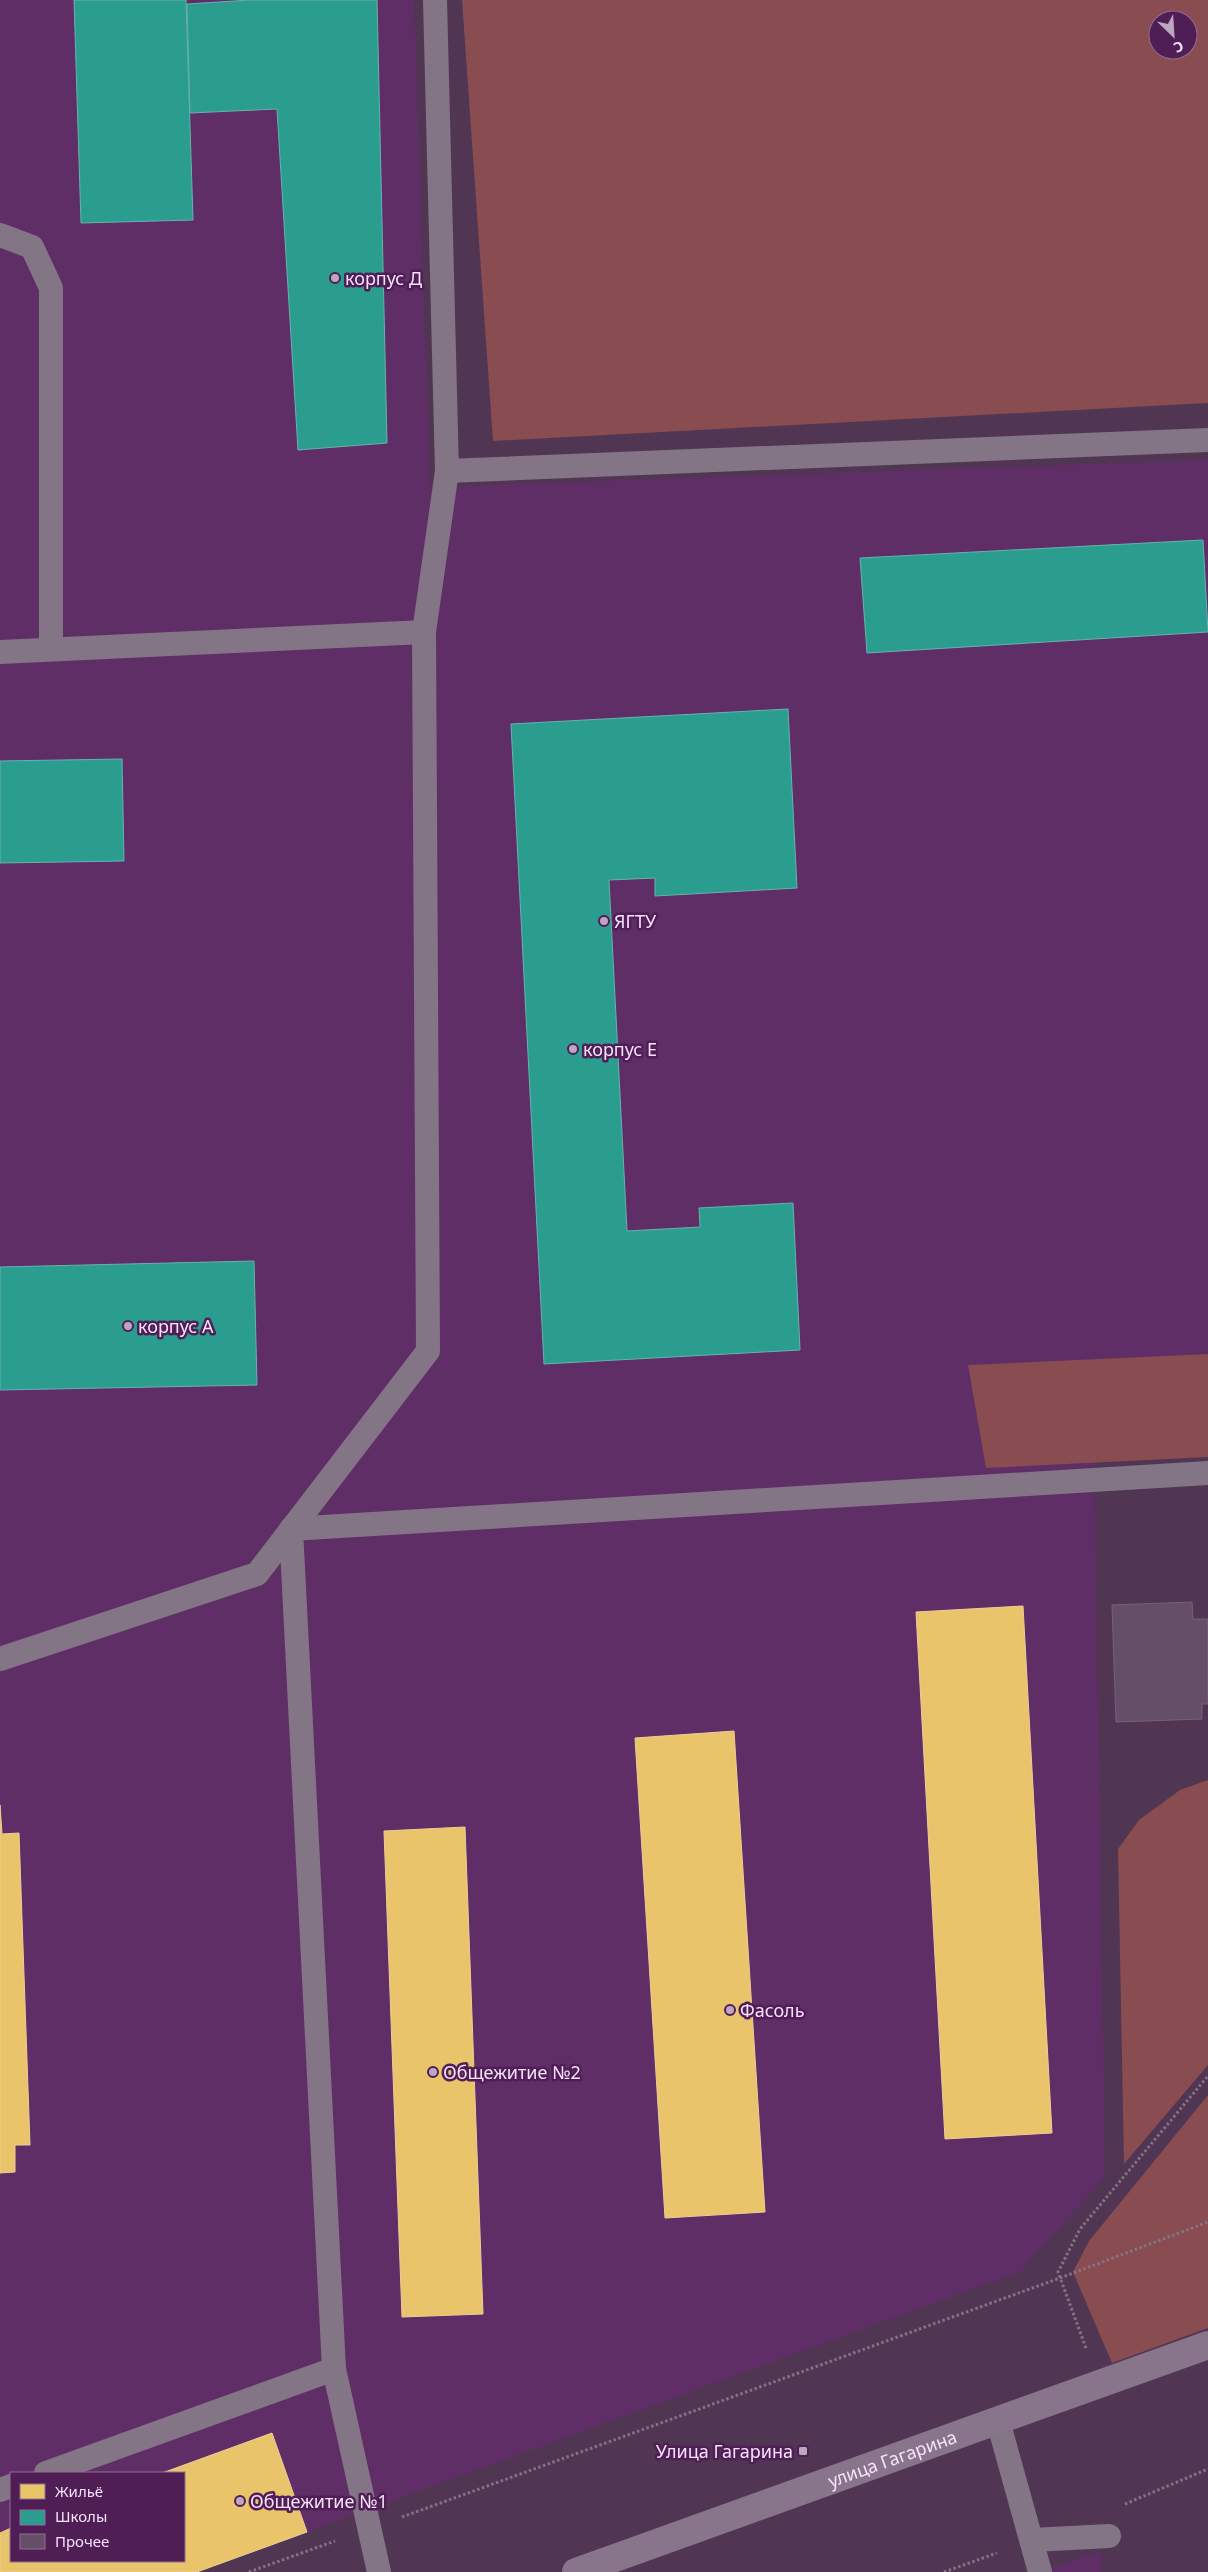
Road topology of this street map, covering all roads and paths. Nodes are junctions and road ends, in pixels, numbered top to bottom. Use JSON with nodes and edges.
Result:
{"nodes":[{"id":1,"x":435,"y":0,"type":"edge"},
{"id":2,"x":0,"y":235,"type":"edge"},
{"id":3,"x":1208,"y":440,"type":"edge"},
{"id":4,"x":447,"y":471,"type":"junction"},
{"id":5,"x":424,"y":632,"type":"junction"},
{"id":6,"x":50,"y":648,"type":"junction"},
{"id":7,"x":0,"y":652,"type":"edge"},
{"id":8,"x":1208,"y":1473,"type":"edge"},
{"id":9,"x":291,"y":1529,"type":"junction"},
{"id":10,"x":0,"y":1659,"type":"edge"},
{"id":11,"x":1208,"y":2076,"type":"edge"},
{"id":12,"x":1208,"y":2222,"type":"edge"},
{"id":13,"x":1060,"y":2278,"type":"junction"},
{"id":14,"x":1208,"y":2345,"type":"edge"},
{"id":15,"x":334,"y":2369,"type":"junction"},
{"id":16,"x":1100,"y":2384,"type":"junction"},
{"id":17,"x":998,"y":2421,"type":"junction"},
{"id":18,"x":49,"y":2472,"type":"edge"},
{"id":19,"x":369,"y":2529,"type":"junction"},
{"id":20,"x":1109,"y":2536,"type":"dead end"},
{"id":21,"x":1032,"y":2540,"type":"junction"},
{"id":22,"x":249,"y":2572,"type":"edge"},
{"id":23,"x":379,"y":2572,"type":"edge"},
{"id":24,"x":576,"y":2572,"type":"edge"},
{"id":25,"x":1040,"y":2572,"type":"edge"}],
"edges":[{"from":1,"to":4,"type":"lane"},
{"from":2,"to":6,"type":"lane"},
{"from":3,"to":4,"type":"lane"},
{"from":4,"to":5,"type":"lane"},
{"from":5,"to":6,"type":"lane"},
{"from":5,"to":9,"type":"lane"},
{"from":6,"to":7,"type":"lane"},
{"from":8,"to":9,"type":"lane"},
{"from":9,"to":10,"type":"lane"},
{"from":9,"to":15,"type":"lane"},
{"from":11,"to":13,"type":"path"},
{"from":12,"to":13,"type":"path"},
{"from":13,"to":16,"type":"path"},
{"from":13,"to":19,"type":"path"},
{"from":14,"to":16,"type":"main road","name":"улица Гагарина"},
{"from":15,"to":18,"type":"lane"},
{"from":15,"to":19,"type":"lane"},
{"from":16,"to":17,"type":"main road","name":"улица Гагарина"},
{"from":17,"to":21,"type":"lane"},
{"from":17,"to":24,"type":"main road","name":"улица Гагарина"},
{"from":19,"to":22,"type":"path"},
{"from":19,"to":23,"type":"lane"},
{"from":20,"to":21,"type":"lane"},
{"from":21,"to":25,"type":"lane"}]}
